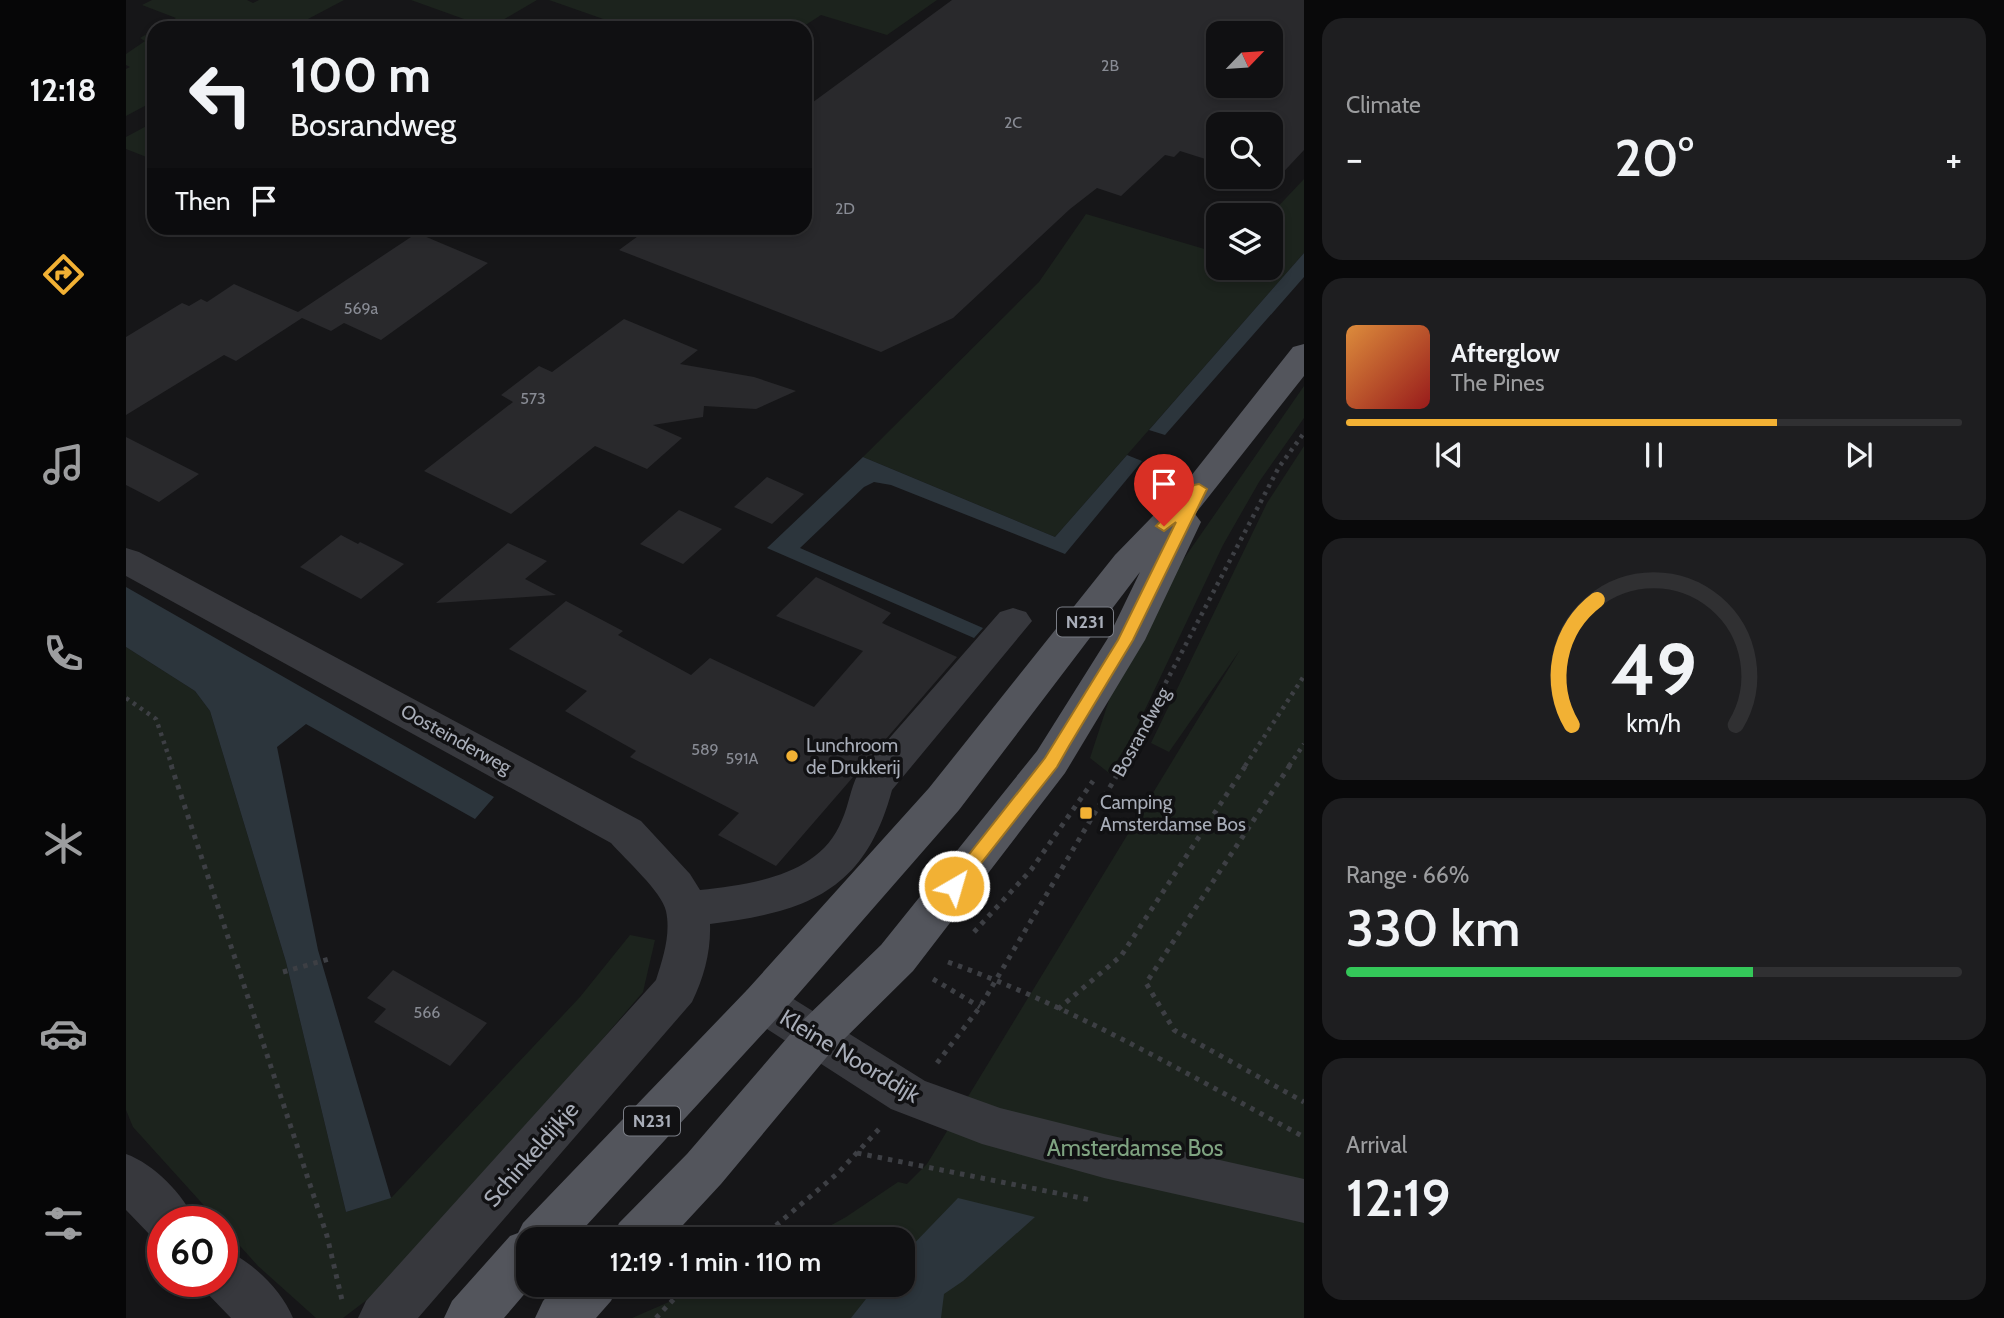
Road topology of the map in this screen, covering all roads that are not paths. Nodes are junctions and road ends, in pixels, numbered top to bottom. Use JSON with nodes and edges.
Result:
{"nodes":[{"id":1,"x":1304,"y":354,"type":"edge"},
{"id":2,"x":1199,"y":489,"type":"junction"},
{"id":3,"x":126,"y":560,"type":"edge"},
{"id":4,"x":1013,"y":621,"type":"dead end"},
{"id":5,"x":688,"y":909,"type":"junction"},
{"id":6,"x":676,"y":989,"type":"joint"},
{"id":7,"x":763,"y":1003,"type":"junction"},
{"id":8,"x":815,"y":1038,"type":"junction"},
{"id":9,"x":126,"y":1176,"type":"edge"},
{"id":10,"x":1304,"y":1201,"type":"edge"},
{"id":11,"x":155,"y":1206,"type":"edge"},
{"id":12,"x":552,"y":1227,"type":"edge"},
{"id":13,"x":648,"y":1227,"type":"edge"},
{"id":14,"x":516,"y":1266,"type":"edge"},
{"id":15,"x":238,"y":1289,"type":"edge"},
{"id":16,"x":581,"y":1297,"type":"edge"},
{"id":17,"x":365,"y":1313,"type":"edge"},
{"id":18,"x":267,"y":1318,"type":"edge"},
{"id":19,"x":470,"y":1318,"type":"edge"},
{"id":20,"x":561,"y":1318,"type":"edge"}],
"edges":[{"from":1,"to":2,"type":"main road","number":"N231"},
{"from":2,"to":7,"type":"main road","number":"N231"},
{"from":2,"to":8,"type":"main road","number":"N231"},
{"from":3,"to":5,"type":"street","name":"Oosteinderweg"},
{"from":4,"to":5,"type":"street"},
{"from":5,"to":6,"type":"street","name":"Oosteinderweg"},
{"from":6,"to":17,"type":"street","name":"Schinkeldijkje"},
{"from":7,"to":8,"type":"street","name":"Kleine Noorddijk"},
{"from":7,"to":12,"type":"main road","number":"N231"},
{"from":8,"to":10,"type":"street","name":"Kleine Noorddijk"},
{"from":8,"to":13,"type":"main road","number":"N231"},
{"from":9,"to":11,"type":"street"},
{"from":14,"to":19,"type":"main road"},
{"from":15,"to":18,"type":"street"},
{"from":16,"to":20,"type":"main road"}]}
